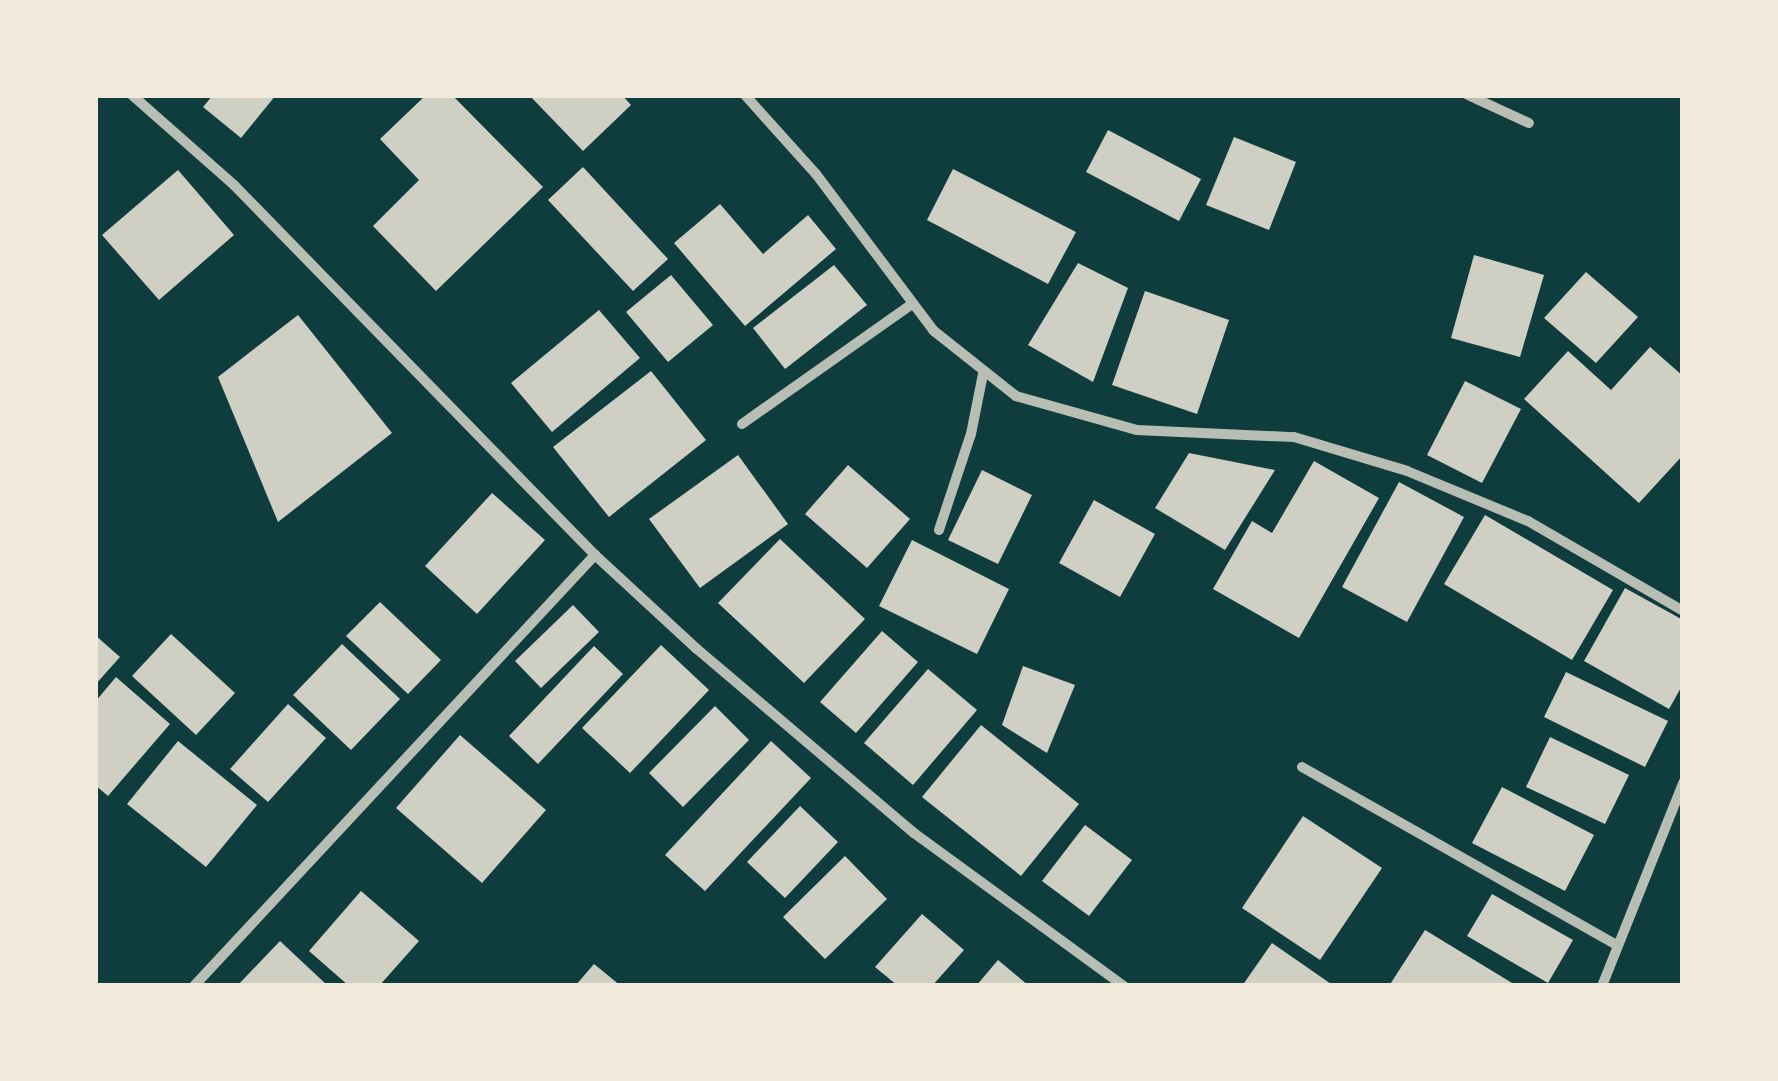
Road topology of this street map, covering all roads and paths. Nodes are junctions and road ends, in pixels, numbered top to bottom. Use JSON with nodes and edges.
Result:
{"nodes":[{"id":1,"x":132,"y":95,"type":"edge"},
{"id":2,"x":745,"y":95,"type":"edge"},
{"id":3,"x":1468,"y":95,"type":"edge"},
{"id":4,"x":1529,"y":122,"type":"dead end"},
{"id":5,"x":911,"y":305,"type":"junction"},
{"id":6,"x":983,"y":374,"type":"junction"},
{"id":7,"x":742,"y":424,"type":"dead end"},
{"id":8,"x":939,"y":530,"type":"dead end"},
{"id":9,"x":595,"y":555,"type":"junction"},
{"id":10,"x":1683,"y":611,"type":"edge"},
{"id":11,"x":1302,"y":767,"type":"dead end"},
{"id":12,"x":1683,"y":783,"type":"edge"},
{"id":13,"x":1616,"y":946,"type":"junction"},
{"id":14,"x":1604,"y":985,"type":"edge"},
{"id":15,"x":194,"y":986,"type":"edge"},
{"id":16,"x":1124,"y":986,"type":"edge"}],
"edges":[{"from":1,"to":9,"type":"street"},
{"from":2,"to":5,"type":"street"},
{"from":3,"to":4,"type":"street"},
{"from":5,"to":6,"type":"street"},
{"from":5,"to":7,"type":"street"},
{"from":6,"to":8,"type":"street"},
{"from":6,"to":10,"type":"street"},
{"from":9,"to":15,"type":"street"},
{"from":9,"to":16,"type":"street"},
{"from":11,"to":13,"type":"street"},
{"from":12,"to":13,"type":"street"},
{"from":13,"to":14,"type":"street"}]}
